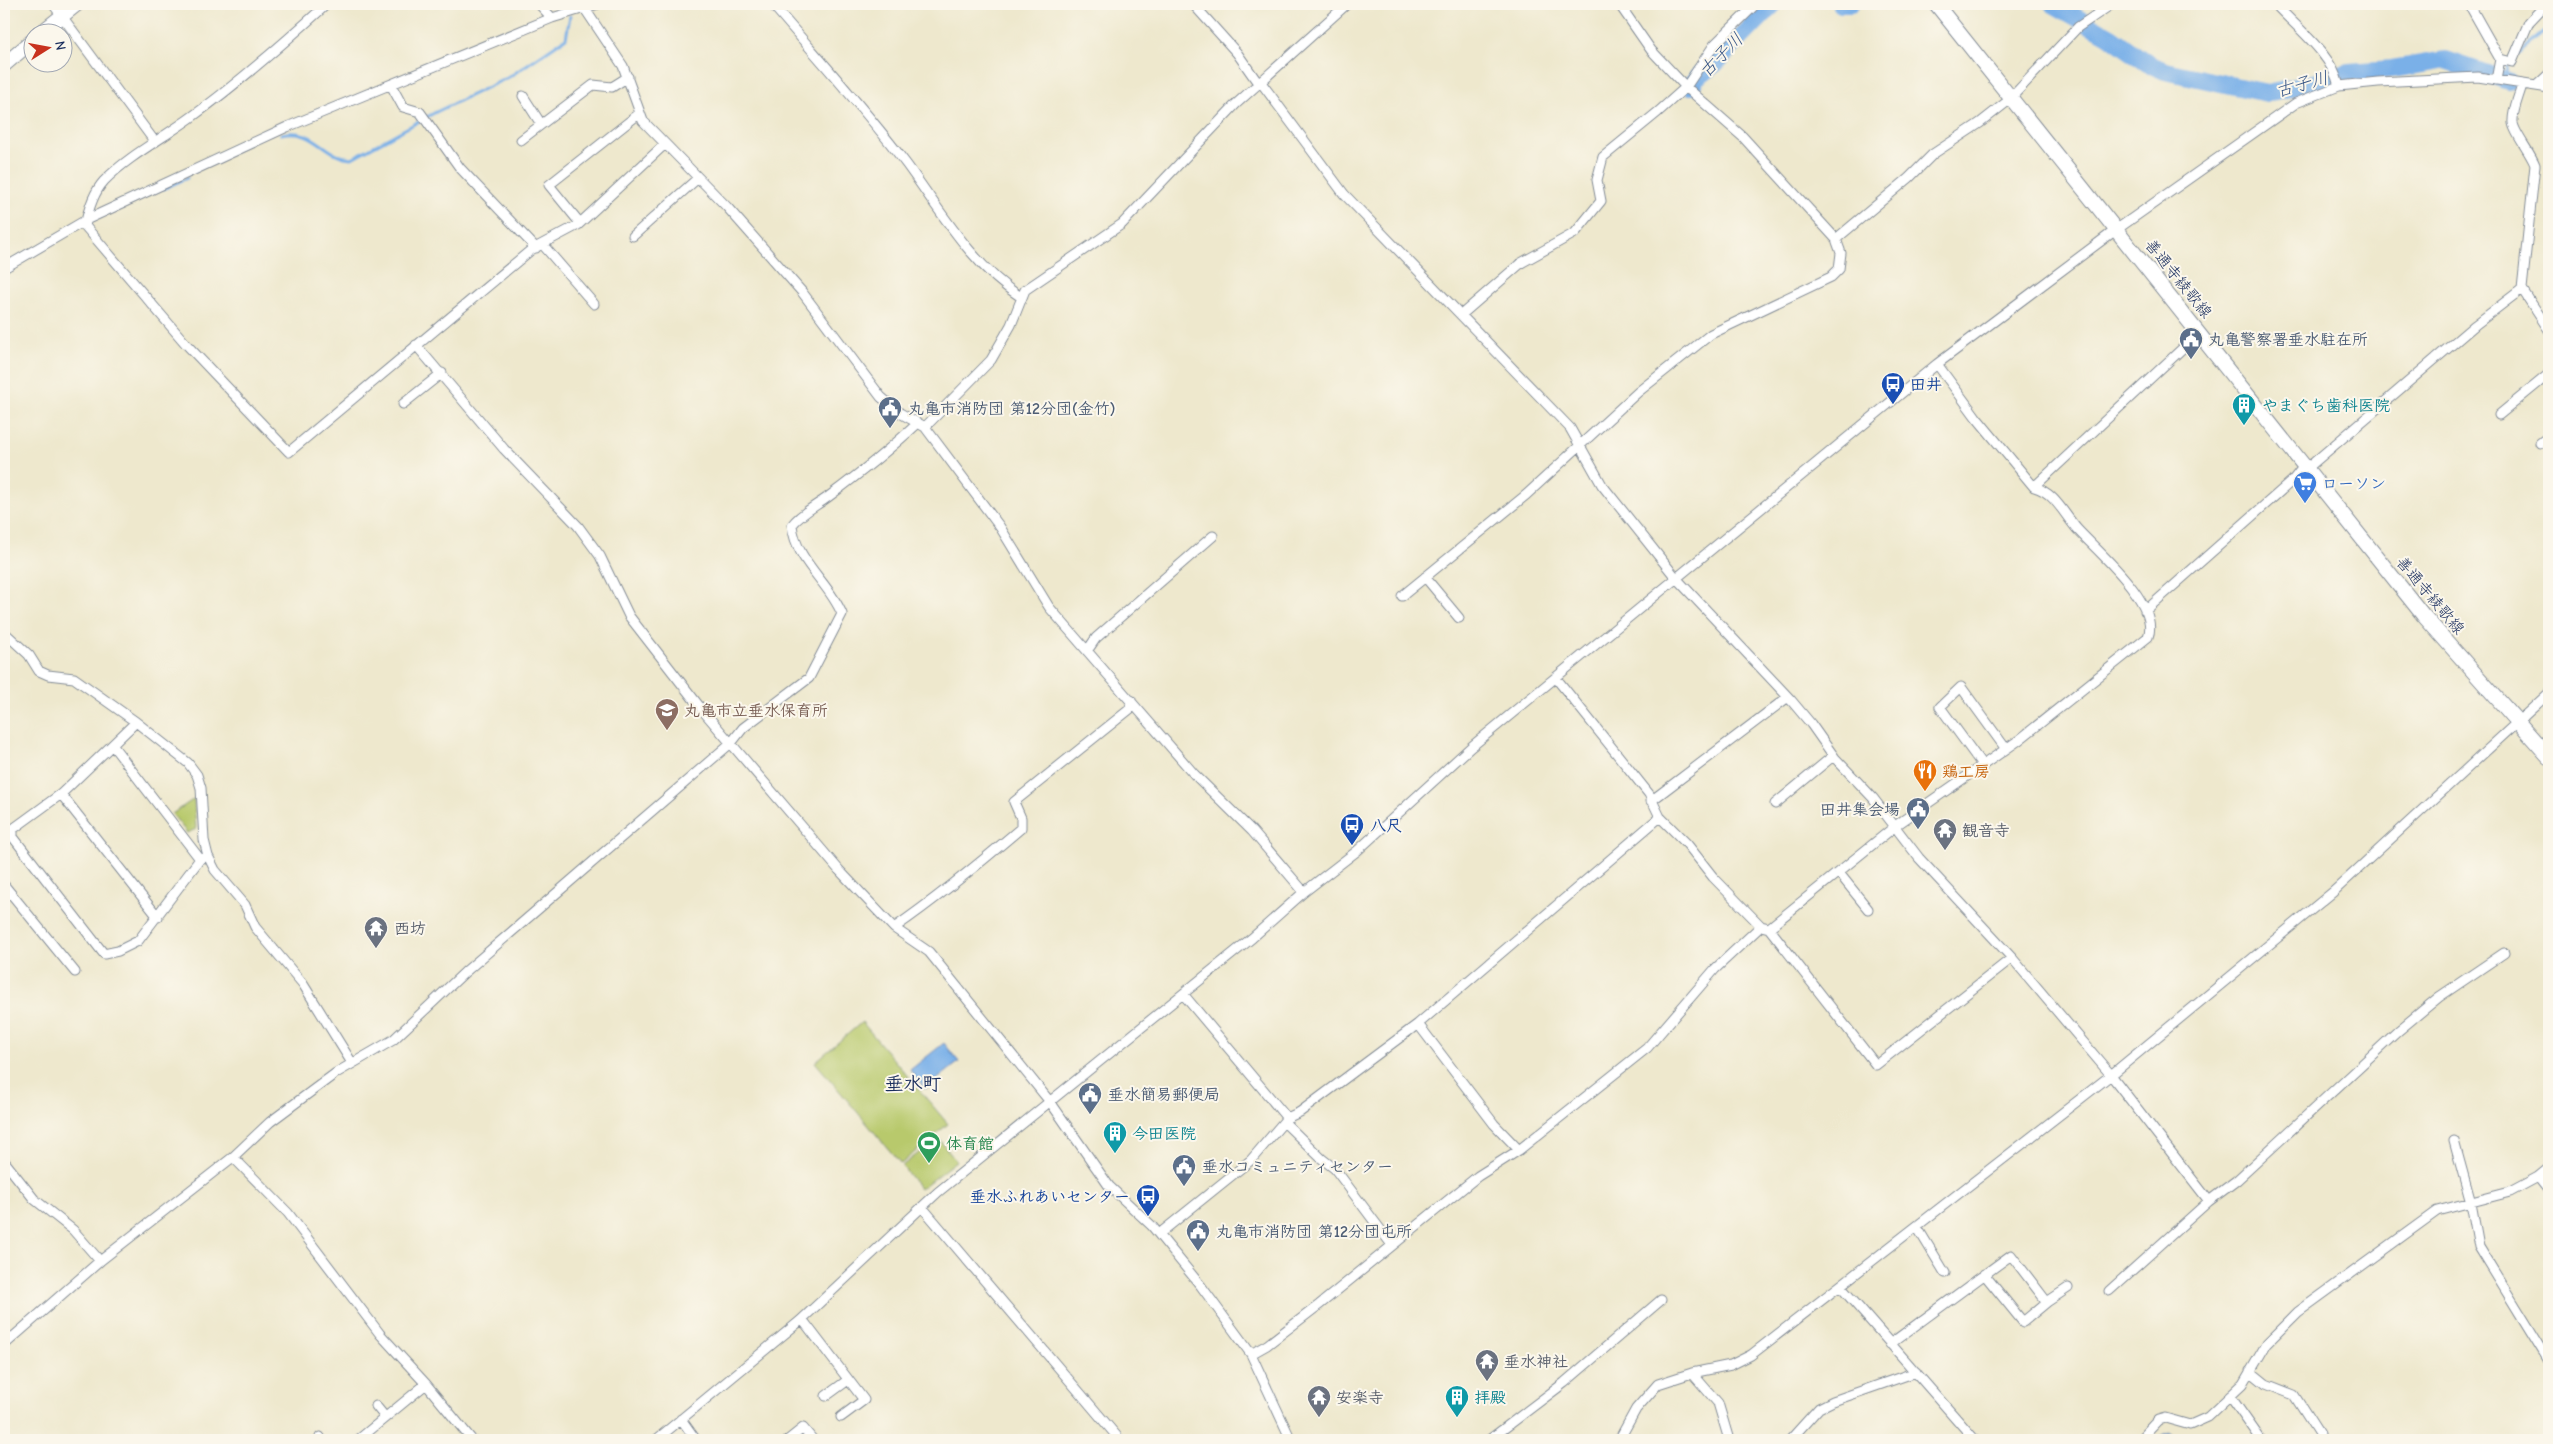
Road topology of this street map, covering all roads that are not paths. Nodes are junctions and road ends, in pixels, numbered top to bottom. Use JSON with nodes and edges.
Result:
{"nodes":[{"id":1,"x":53,"y":4,"type":"edge"},
{"id":2,"x":77,"y":4,"type":"edge"},
{"id":3,"x":327,"y":4,"type":"edge"},
{"id":4,"x":540,"y":4,"type":"edge"},
{"id":5,"x":598,"y":4,"type":"edge"},
{"id":6,"x":772,"y":4,"type":"edge"},
{"id":7,"x":1193,"y":4,"type":"edge"},
{"id":8,"x":1347,"y":4,"type":"edge"},
{"id":9,"x":1619,"y":4,"type":"edge"},
{"id":10,"x":1756,"y":4,"type":"edge"},
{"id":11,"x":1936,"y":4,"type":"edge"},
{"id":12,"x":2112,"y":4,"type":"edge"},
{"id":13,"x":2275,"y":4,"type":"edge"},
{"id":14,"x":2469,"y":4,"type":"edge"},
{"id":15,"x":2546,"y":4,"type":"edge"},
{"id":16,"x":585,"y":9,"type":"junction"},
{"id":17,"x":62,"y":16,"type":"junction"},
{"id":18,"x":552,"y":18,"type":"junction"},
{"id":19,"x":54,"y":22,"type":"edge"},
{"id":20,"x":22,"y":50,"type":"edge"},
{"id":21,"x":2500,"y":59,"type":"junction"},
{"id":22,"x":4,"y":65,"type":"edge"},
{"id":23,"x":2549,"y":74,"type":"edge"},
{"id":24,"x":628,"y":77,"type":"junction"},
{"id":25,"x":2496,"y":80,"type":"junction"},
{"id":26,"x":1259,"y":82,"type":"junction"},
{"id":27,"x":390,"y":84,"type":"junction"},
{"id":28,"x":2522,"y":85,"type":"junction"},
{"id":29,"x":2340,"y":86,"type":"junction"},
{"id":30,"x":2536,"y":86,"type":"junction"},
{"id":31,"x":1686,"y":87,"type":"junction"},
{"id":32,"x":2549,"y":88,"type":"edge"},
{"id":33,"x":523,"y":96,"type":"dead end"},
{"id":34,"x":2012,"y":97,"type":"junction"},
{"id":35,"x":640,"y":113,"type":"junction"},
{"id":36,"x":541,"y":124,"type":"junction"},
{"id":37,"x":521,"y":140,"type":"dead end"},
{"id":38,"x":155,"y":142,"type":"junction"},
{"id":39,"x":665,"y":144,"type":"junction"},
{"id":40,"x":698,"y":178,"type":"junction"},
{"id":41,"x":86,"y":223,"type":"junction"},
{"id":42,"x":580,"y":223,"type":"junction"},
{"id":43,"x":2118,"y":230,"type":"junction"},
{"id":44,"x":633,"y":236,"type":"dead end"},
{"id":45,"x":1836,"y":240,"type":"junction"},
{"id":46,"x":540,"y":246,"type":"junction"},
{"id":47,"x":4,"y":268,"type":"edge"},
{"id":48,"x":2522,"y":289,"type":"junction"},
{"id":49,"x":1021,"y":296,"type":"junction"},
{"id":50,"x":594,"y":304,"type":"dead end"},
{"id":51,"x":1461,"y":315,"type":"junction"},
{"id":52,"x":2549,"y":330,"type":"edge"},
{"id":53,"x":2200,"y":332,"type":"junction"},
{"id":54,"x":416,"y":345,"type":"junction"},
{"id":55,"x":1937,"y":364,"type":"junction"},
{"id":56,"x":442,"y":373,"type":"junction"},
{"id":57,"x":2549,"y":374,"type":"edge"},
{"id":58,"x":403,"y":404,"type":"dead end"},
{"id":59,"x":2499,"y":415,"type":"dead end"},
{"id":60,"x":921,"y":425,"type":"junction"},
{"id":61,"x":2549,"y":436,"type":"edge"},
{"id":62,"x":2540,"y":443,"type":"dead end"},
{"id":63,"x":1581,"y":445,"type":"junction"},
{"id":64,"x":2304,"y":466,"type":"junction"},
{"id":65,"x":2034,"y":488,"type":"junction"},
{"id":66,"x":1214,"y":536,"type":"dead end"},
{"id":67,"x":1426,"y":577,"type":"junction"},
{"id":68,"x":1677,"y":579,"type":"junction"},
{"id":69,"x":1402,"y":596,"type":"dead end"},
{"id":70,"x":2145,"y":611,"type":"junction"},
{"id":71,"x":1460,"y":618,"type":"dead end"},
{"id":72,"x":4,"y":632,"type":"edge"},
{"id":73,"x":1087,"y":650,"type":"junction"},
{"id":74,"x":1556,"y":678,"type":"junction"},
{"id":75,"x":2549,"y":693,"type":"edge"},
{"id":76,"x":1788,"y":697,"type":"junction"},
{"id":77,"x":1131,"y":700,"type":"junction"},
{"id":78,"x":2516,"y":720,"type":"junction"},
{"id":79,"x":136,"y":722,"type":"junction"},
{"id":80,"x":732,"y":742,"type":"junction"},
{"id":81,"x":112,"y":746,"type":"junction"},
{"id":82,"x":2006,"y":749,"type":"junction"},
{"id":83,"x":1833,"y":756,"type":"junction"},
{"id":84,"x":2549,"y":757,"type":"edge"},
{"id":85,"x":1982,"y":766,"type":"junction"},
{"id":86,"x":61,"y":794,"type":"junction"},
{"id":87,"x":1651,"y":801,"type":"junction"},
{"id":88,"x":1775,"y":804,"type":"dead end"},
{"id":89,"x":1660,"y":817,"type":"junction"},
{"id":90,"x":1894,"y":828,"type":"junction"},
{"id":91,"x":204,"y":858,"type":"junction"},
{"id":92,"x":1839,"y":873,"type":"junction"},
{"id":93,"x":4,"y":885,"type":"edge"},
{"id":94,"x":1304,"y":892,"type":"junction"},
{"id":95,"x":1868,"y":909,"type":"dead end"},
{"id":96,"x":158,"y":916,"type":"junction"},
{"id":97,"x":1765,"y":927,"type":"junction"},
{"id":98,"x":894,"y":928,"type":"junction"},
{"id":99,"x":2504,"y":953,"type":"dead end"},
{"id":100,"x":2012,"y":958,"type":"junction"},
{"id":101,"x":75,"y":972,"type":"dead end"},
{"id":102,"x":1184,"y":994,"type":"junction"},
{"id":103,"x":1418,"y":1024,"type":"junction"},
{"id":104,"x":352,"y":1063,"type":"junction"},
{"id":105,"x":2111,"y":1075,"type":"junction"},
{"id":106,"x":1050,"y":1103,"type":"junction"},
{"id":107,"x":1286,"y":1120,"type":"junction"},
{"id":108,"x":2454,"y":1141,"type":"dead end"},
{"id":109,"x":1520,"y":1150,"type":"junction"},
{"id":110,"x":233,"y":1158,"type":"junction"},
{"id":111,"x":4,"y":1161,"type":"edge"},
{"id":112,"x":2549,"y":1168,"type":"edge"},
{"id":113,"x":2538,"y":1177,"type":"junction"},
{"id":114,"x":2549,"y":1191,"type":"edge"},
{"id":115,"x":2209,"y":1201,"type":"junction"},
{"id":116,"x":2471,"y":1203,"type":"junction"},
{"id":117,"x":922,"y":1207,"type":"junction"},
{"id":118,"x":1917,"y":1227,"type":"junction"},
{"id":119,"x":1159,"y":1234,"type":"junction"},
{"id":120,"x":1392,"y":1245,"type":"junction"},
{"id":121,"x":100,"y":1262,"type":"junction"},
{"id":122,"x":1944,"y":1273,"type":"dead end"},
{"id":123,"x":1984,"y":1274,"type":"junction"},
{"id":124,"x":1840,"y":1286,"type":"junction"},
{"id":125,"x":2068,"y":1288,"type":"dead end"},
{"id":126,"x":2109,"y":1291,"type":"dead end"},
{"id":127,"x":1661,"y":1300,"type":"dead end"},
{"id":128,"x":2047,"y":1302,"type":"junction"},
{"id":129,"x":802,"y":1318,"type":"junction"},
{"id":130,"x":1890,"y":1344,"type":"junction"},
{"id":131,"x":4,"y":1345,"type":"edge"},
{"id":132,"x":1251,"y":1354,"type":"junction"},
{"id":133,"x":2549,"y":1361,"type":"edge"},
{"id":134,"x":2250,"y":1371,"type":"junction"},
{"id":135,"x":1916,"y":1372,"type":"junction"},
{"id":136,"x":1692,"y":1373,"type":"junction"},
{"id":137,"x":848,"y":1380,"type":"junction"},
{"id":138,"x":426,"y":1384,"type":"junction"},
{"id":139,"x":826,"y":1396,"type":"dead end"},
{"id":140,"x":2230,"y":1396,"type":"junction"},
{"id":141,"x":376,"y":1406,"type":"dead end"},
{"id":142,"x":841,"y":1416,"type":"dead end"},
{"id":143,"x":384,"y":1417,"type":"junction"},
{"id":144,"x":681,"y":1419,"type":"junction"},
{"id":145,"x":2319,"y":1434,"type":"dead end"},
{"id":146,"x":358,"y":1440,"type":"edge"},
{"id":147,"x":472,"y":1440,"type":"edge"},
{"id":148,"x":656,"y":1440,"type":"edge"},
{"id":149,"x":696,"y":1440,"type":"edge"},
{"id":150,"x":788,"y":1440,"type":"edge"},
{"id":151,"x":813,"y":1440,"type":"edge"},
{"id":152,"x":1120,"y":1440,"type":"edge"},
{"id":153,"x":1291,"y":1440,"type":"edge"},
{"id":154,"x":1489,"y":1440,"type":"edge"},
{"id":155,"x":1619,"y":1440,"type":"edge"},
{"id":156,"x":1729,"y":1440,"type":"edge"},
{"id":157,"x":1790,"y":1440,"type":"edge"},
{"id":158,"x":1976,"y":1440,"type":"edge"},
{"id":159,"x":2139,"y":1440,"type":"edge"},
{"id":160,"x":2261,"y":1440,"type":"edge"}],
"edges":[{"from":1,"to":17,"type":"street"},
{"from":2,"to":17,"type":"main road"},
{"from":3,"to":38,"type":"street"},
{"from":4,"to":18,"type":"street"},
{"from":5,"to":16,"type":"street"},
{"from":6,"to":49,"type":"street"},
{"from":7,"to":26,"type":"street"},
{"from":8,"to":26,"type":"street"},
{"from":9,"to":31,"type":"street"},
{"from":10,"to":31,"type":"street"},
{"from":11,"to":34,"type":"main road","name":"善通寺綾歌線"},
{"from":12,"to":34,"type":"street"},
{"from":13,"to":29,"type":"street"},
{"from":14,"to":21,"type":"street"},
{"from":15,"to":21,"type":"street"},
{"from":16,"to":18,"type":"street"},
{"from":16,"to":24,"type":"street"},
{"from":17,"to":19,"type":"main road"},
{"from":17,"to":38,"type":"street"},
{"from":18,"to":27,"type":"street"},
{"from":20,"to":22,"type":"main road"},
{"from":21,"to":25,"type":"street"},
{"from":23,"to":30,"type":"street"},
{"from":24,"to":35,"type":"street"},
{"from":24,"to":36,"type":"street"},
{"from":25,"to":28,"type":"street"},
{"from":25,"to":29,"type":"street"},
{"from":26,"to":49,"type":"street"},
{"from":26,"to":51,"type":"street"},
{"from":27,"to":41,"type":"street"},
{"from":27,"to":46,"type":"street"},
{"from":28,"to":30,"type":"street"},
{"from":28,"to":48,"type":"street"},
{"from":29,"to":43,"type":"street"},
{"from":30,"to":32,"type":"street"},
{"from":31,"to":45,"type":"street"},
{"from":31,"to":51,"type":"street"},
{"from":33,"to":36,"type":"street"},
{"from":34,"to":43,"type":"main road","name":"善通寺綾歌線"},
{"from":34,"to":45,"type":"street"},
{"from":35,"to":39,"type":"street"},
{"from":35,"to":42,"type":"street"},
{"from":36,"to":37,"type":"street"},
{"from":38,"to":41,"type":"street"},
{"from":39,"to":40,"type":"street"},
{"from":39,"to":42,"type":"street"},
{"from":40,"to":44,"type":"street"},
{"from":40,"to":60,"type":"street"},
{"from":41,"to":47,"type":"street"},
{"from":41,"to":54,"type":"street"},
{"from":42,"to":46,"type":"street"},
{"from":43,"to":53,"type":"main road","name":"善通寺綾歌線"},
{"from":43,"to":55,"type":"street"},
{"from":45,"to":63,"type":"street"},
{"from":46,"to":50,"type":"street"},
{"from":46,"to":54,"type":"street"},
{"from":48,"to":52,"type":"street"},
{"from":48,"to":64,"type":"street"},
{"from":49,"to":60,"type":"street"},
{"from":51,"to":63,"type":"street"},
{"from":53,"to":64,"type":"main road","name":"善通寺綾歌線"},
{"from":53,"to":65,"type":"street"},
{"from":54,"to":56,"type":"street"},
{"from":55,"to":65,"type":"street"},
{"from":55,"to":68,"type":"street"},
{"from":56,"to":58,"type":"street"},
{"from":56,"to":80,"type":"street"},
{"from":57,"to":59,"type":"street"},
{"from":60,"to":73,"type":"street"},
{"from":60,"to":80,"type":"street"},
{"from":61,"to":62,"type":"street"},
{"from":63,"to":67,"type":"street"},
{"from":63,"to":68,"type":"street"},
{"from":64,"to":70,"type":"street"},
{"from":64,"to":78,"type":"main road","name":"善通寺綾歌線"},
{"from":65,"to":70,"type":"street"},
{"from":66,"to":73,"type":"street"},
{"from":67,"to":69,"type":"street"},
{"from":67,"to":71,"type":"street"},
{"from":68,"to":74,"type":"street"},
{"from":68,"to":76,"type":"street"},
{"from":70,"to":82,"type":"street"},
{"from":72,"to":79,"type":"street"},
{"from":73,"to":77,"type":"street"},
{"from":74,"to":87,"type":"street"},
{"from":74,"to":94,"type":"street"},
{"from":75,"to":78,"type":"street"},
{"from":76,"to":83,"type":"street"},
{"from":76,"to":87,"type":"street"},
{"from":77,"to":94,"type":"street"},
{"from":77,"to":98,"type":"street"},
{"from":78,"to":84,"type":"main road","name":"善通寺綾歌線"},
{"from":78,"to":105,"type":"street"},
{"from":79,"to":81,"type":"street"},
{"from":79,"to":91,"type":"street"},
{"from":80,"to":98,"type":"street"},
{"from":80,"to":104,"type":"street"},
{"from":81,"to":86,"type":"street"},
{"from":81,"to":91,"type":"street"},
{"from":82,"to":85,"type":"street"},
{"from":82,"to":85,"type":"street"},
{"from":83,"to":88,"type":"street"},
{"from":83,"to":90,"type":"street"},
{"from":85,"to":90,"type":"street"},
{"from":86,"to":96,"type":"street"},
{"from":86,"to":96,"type":"street"},
{"from":87,"to":89,"type":"street"},
{"from":89,"to":97,"type":"street"},
{"from":89,"to":103,"type":"street"},
{"from":90,"to":92,"type":"street"},
{"from":90,"to":100,"type":"street"},
{"from":91,"to":96,"type":"street"},
{"from":91,"to":104,"type":"street"},
{"from":92,"to":95,"type":"street"},
{"from":92,"to":97,"type":"street"},
{"from":93,"to":101,"type":"street"},
{"from":94,"to":102,"type":"street"},
{"from":97,"to":100,"type":"street"},
{"from":97,"to":109,"type":"street"},
{"from":98,"to":106,"type":"street"},
{"from":99,"to":115,"type":"street"},
{"from":100,"to":105,"type":"street"},
{"from":102,"to":106,"type":"street"},
{"from":102,"to":107,"type":"street"},
{"from":103,"to":107,"type":"street"},
{"from":103,"to":109,"type":"street"},
{"from":104,"to":110,"type":"street"},
{"from":105,"to":115,"type":"street"},
{"from":105,"to":118,"type":"street"},
{"from":106,"to":117,"type":"street"},
{"from":106,"to":119,"type":"street"},
{"from":107,"to":119,"type":"street"},
{"from":107,"to":120,"type":"street"},
{"from":108,"to":116,"type":"street"},
{"from":109,"to":120,"type":"street"},
{"from":110,"to":121,"type":"street"},
{"from":110,"to":138,"type":"street"},
{"from":111,"to":121,"type":"street"},
{"from":112,"to":113,"type":"street"},
{"from":113,"to":114,"type":"street"},
{"from":113,"to":116,"type":"street"},
{"from":115,"to":126,"type":"street"},
{"from":116,"to":133,"type":"street"},
{"from":116,"to":134,"type":"street"},
{"from":117,"to":129,"type":"street"},
{"from":117,"to":152,"type":"street"},
{"from":118,"to":122,"type":"street"},
{"from":118,"to":124,"type":"street"},
{"from":119,"to":132,"type":"street"},
{"from":120,"to":132,"type":"street"},
{"from":121,"to":131,"type":"street"},
{"from":123,"to":128,"type":"street"},
{"from":123,"to":128,"type":"street"},
{"from":123,"to":130,"type":"street"},
{"from":124,"to":130,"type":"street"},
{"from":124,"to":136,"type":"street"},
{"from":125,"to":128,"type":"street"},
{"from":127,"to":154,"type":"street"},
{"from":129,"to":137,"type":"street"},
{"from":129,"to":144,"type":"street"},
{"from":130,"to":135,"type":"street"},
{"from":132,"to":153,"type":"street"},
{"from":134,"to":140,"type":"street"},
{"from":134,"to":145,"type":"street"},
{"from":135,"to":157,"type":"street"},
{"from":135,"to":158,"type":"street"},
{"from":136,"to":155,"type":"street"},
{"from":136,"to":156,"type":"street"},
{"from":137,"to":139,"type":"street"},
{"from":137,"to":142,"type":"street"},
{"from":138,"to":143,"type":"street"},
{"from":138,"to":147,"type":"street"},
{"from":140,"to":159,"type":"street"},
{"from":140,"to":160,"type":"street"},
{"from":141,"to":143,"type":"street"},
{"from":143,"to":146,"type":"street"},
{"from":144,"to":148,"type":"street"},
{"from":144,"to":149,"type":"street"},
{"from":150,"to":151,"type":"street"}]}
